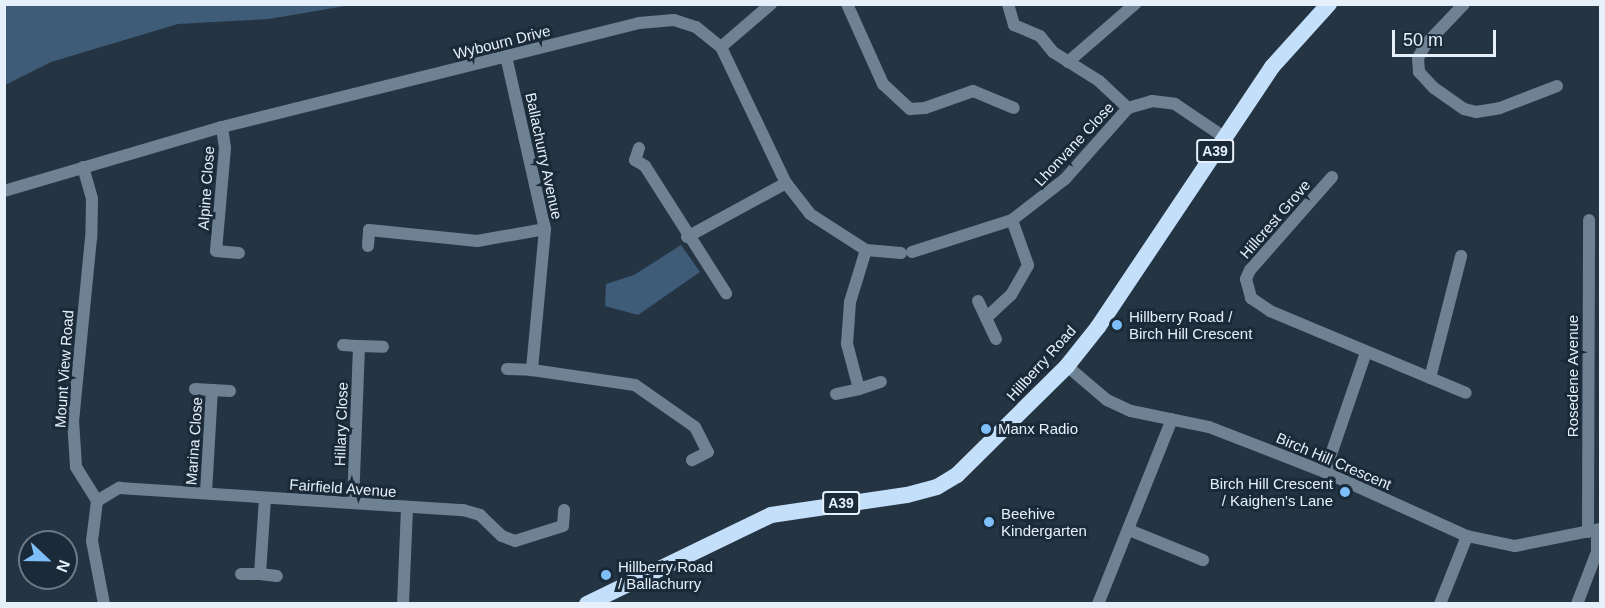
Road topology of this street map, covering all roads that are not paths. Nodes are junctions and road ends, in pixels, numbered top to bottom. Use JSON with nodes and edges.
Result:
{"nodes":[{"id":1,"x":771,"y":4,"type":"edge"},
{"id":2,"x":847,"y":4,"type":"edge"},
{"id":3,"x":1008,"y":4,"type":"edge"},
{"id":4,"x":1135,"y":4,"type":"edge"},
{"id":5,"x":1329,"y":4,"type":"edge"},
{"id":6,"x":1464,"y":4,"type":"edge"},
{"id":7,"x":721,"y":47,"type":"junction"},
{"id":8,"x":506,"y":56,"type":"junction"},
{"id":9,"x":1068,"y":62,"type":"junction"},
{"id":10,"x":1557,"y":86,"type":"dead end"},
{"id":11,"x":1014,"y":108,"type":"dead end"},
{"id":12,"x":1128,"y":108,"type":"junction"},
{"id":13,"x":222,"y":127,"type":"junction"},
{"id":14,"x":1224,"y":137,"type":"junction"},
{"id":15,"x":639,"y":148,"type":"dead end"},
{"id":16,"x":83,"y":167,"type":"junction"},
{"id":17,"x":1332,"y":177,"type":"dead end"},
{"id":18,"x":786,"y":183,"type":"junction"},
{"id":19,"x":4,"y":191,"type":"edge"},
{"id":20,"x":1012,"y":220,"type":"junction"},
{"id":21,"x":1589,"y":220,"type":"dead end"},
{"id":22,"x":545,"y":230,"type":"junction"},
{"id":23,"x":687,"y":237,"type":"junction"},
{"id":24,"x":368,"y":246,"type":"dead end"},
{"id":25,"x":866,"y":250,"type":"junction"},
{"id":26,"x":238,"y":253,"type":"dead end"},
{"id":27,"x":907,"y":253,"type":"joint"},
{"id":28,"x":1461,"y":256,"type":"dead end"},
{"id":29,"x":726,"y":293,"type":"dead end"},
{"id":30,"x":978,"y":301,"type":"dead end"},
{"id":31,"x":986,"y":318,"type":"junction"},
{"id":32,"x":996,"y":339,"type":"dead end"},
{"id":33,"x":343,"y":345,"type":"dead end"},
{"id":34,"x":359,"y":346,"type":"junction"},
{"id":35,"x":383,"y":347,"type":"dead end"},
{"id":36,"x":1366,"y":352,"type":"junction"},
{"id":37,"x":1067,"y":366,"type":"junction"},
{"id":38,"x":507,"y":369,"type":"dead end"},
{"id":39,"x":532,"y":370,"type":"junction"},
{"id":40,"x":1430,"y":378,"type":"junction"},
{"id":41,"x":881,"y":382,"type":"dead end"},
{"id":42,"x":195,"y":389,"type":"dead end"},
{"id":43,"x":859,"y":389,"type":"junction"},
{"id":44,"x":212,"y":390,"type":"junction"},
{"id":45,"x":230,"y":391,"type":"dead end"},
{"id":46,"x":1466,"y":393,"type":"dead end"},
{"id":47,"x":836,"y":394,"type":"dead end"},
{"id":48,"x":1172,"y":419,"type":"junction"},
{"id":49,"x":693,"y":460,"type":"dead end"},
{"id":50,"x":1594,"y":470,"type":"edge"},
{"id":51,"x":1326,"y":472,"type":"junction"},
{"id":52,"x":206,"y":494,"type":"junction"},
{"id":53,"x":265,"y":498,"type":"junction"},
{"id":54,"x":97,"y":501,"type":"junction"},
{"id":55,"x":352,"y":503,"type":"junction"},
{"id":56,"x":407,"y":507,"type":"junction"},
{"id":57,"x":564,"y":510,"type":"dead end"},
{"id":58,"x":1129,"y":530,"type":"junction"},
{"id":59,"x":1595,"y":530,"type":"edge"},
{"id":60,"x":1467,"y":536,"type":"junction"},
{"id":61,"x":1203,"y":560,"type":"dead end"},
{"id":62,"x":241,"y":574,"type":"dead end"},
{"id":63,"x":260,"y":574,"type":"junction"},
{"id":64,"x":277,"y":576,"type":"dead end"},
{"id":65,"x":104,"y":603,"type":"edge"},
{"id":66,"x":403,"y":603,"type":"edge"},
{"id":67,"x":587,"y":603,"type":"edge"},
{"id":68,"x":1098,"y":603,"type":"edge"},
{"id":69,"x":1440,"y":603,"type":"edge"},
{"id":70,"x":1577,"y":603,"type":"edge"}],
"edges":[{"from":1,"to":7,"type":"street"},
{"from":2,"to":11,"type":"street"},
{"from":3,"to":9,"type":"street"},
{"from":4,"to":9,"type":"street"},
{"from":5,"to":14,"type":"highway","name":"Hillberry Road","number":"A39"},
{"from":6,"to":10,"type":"street"},
{"from":7,"to":8,"type":"street","name":"Wybourn Drive"},
{"from":7,"to":18,"type":"street","name":"Wybourn Drive"},
{"from":8,"to":13,"type":"street","name":"Wybourn Drive"},
{"from":8,"to":22,"type":"street","name":"Ballachurry Avenue"},
{"from":9,"to":12,"type":"street"},
{"from":12,"to":14,"type":"street","name":"Lhonvane Close"},
{"from":12,"to":20,"type":"street","name":"Lhonvane Close"},
{"from":13,"to":16,"type":"street","name":"Wybourn Drive"},
{"from":13,"to":26,"type":"street","name":"Alpine Close"},
{"from":14,"to":37,"type":"highway","name":"Hillberry Road","number":"A39"},
{"from":15,"to":23,"type":"street"},
{"from":16,"to":19,"type":"street","name":"Wybourn Drive"},
{"from":16,"to":54,"type":"street","name":"Mount View Road"},
{"from":17,"to":36,"type":"street","name":"Hillcrest Grove"},
{"from":18,"to":23,"type":"street"},
{"from":18,"to":25,"type":"street","name":"Wybourn Drive"},
{"from":20,"to":27,"type":"street","name":"Lhonvane Close"},
{"from":20,"to":31,"type":"street"},
{"from":21,"to":50,"type":"street","name":"Rosedene Avenue"},
{"from":22,"to":24,"type":"street"},
{"from":22,"to":39,"type":"street","name":"Ballachurry Avenue"},
{"from":23,"to":29,"type":"street"},
{"from":25,"to":27,"type":"street","name":"Wybourn Drive"},
{"from":25,"to":43,"type":"street"},
{"from":28,"to":40,"type":"street"},
{"from":30,"to":31,"type":"street"},
{"from":31,"to":32,"type":"street"},
{"from":33,"to":34,"type":"street"},
{"from":34,"to":35,"type":"street"},
{"from":34,"to":55,"type":"street","name":"Hillary Close"},
{"from":36,"to":40,"type":"street","name":"Hillcrest Grove"},
{"from":36,"to":51,"type":"street"},
{"from":37,"to":48,"type":"street","name":"Birch Hill Crescent"},
{"from":37,"to":67,"type":"highway","name":"Hillberry Road","number":"A39"},
{"from":38,"to":39,"type":"street"},
{"from":39,"to":49,"type":"street"},
{"from":40,"to":46,"type":"street","name":"Hillcrest Grove"},
{"from":41,"to":43,"type":"street"},
{"from":42,"to":44,"type":"street","name":"Marina Close"},
{"from":43,"to":47,"type":"street"},
{"from":44,"to":45,"type":"street","name":"Marina Close"},
{"from":44,"to":52,"type":"street","name":"Marina Close"},
{"from":48,"to":51,"type":"street","name":"Birch Hill Crescent"},
{"from":48,"to":58,"type":"street"},
{"from":50,"to":59,"type":"street","name":"Rosedene Avenue"},
{"from":51,"to":60,"type":"street","name":"Birch Hill Crescent"},
{"from":52,"to":53,"type":"street","name":"Fairfield Avenue"},
{"from":52,"to":54,"type":"street","name":"Fairfield Avenue"},
{"from":53,"to":55,"type":"street","name":"Fairfield Avenue"},
{"from":53,"to":63,"type":"street"},
{"from":54,"to":65,"type":"street"},
{"from":55,"to":56,"type":"street","name":"Fairfield Avenue"},
{"from":56,"to":57,"type":"street","name":"Fairfield Avenue"},
{"from":56,"to":66,"type":"street"},
{"from":58,"to":61,"type":"street"},
{"from":58,"to":68,"type":"street"},
{"from":59,"to":60,"type":"street","name":"Birch Hill Crescent"},
{"from":59,"to":70,"type":"street","name":"Rosedene Avenue"},
{"from":60,"to":69,"type":"street"},
{"from":62,"to":63,"type":"street"},
{"from":63,"to":64,"type":"street"}]}
